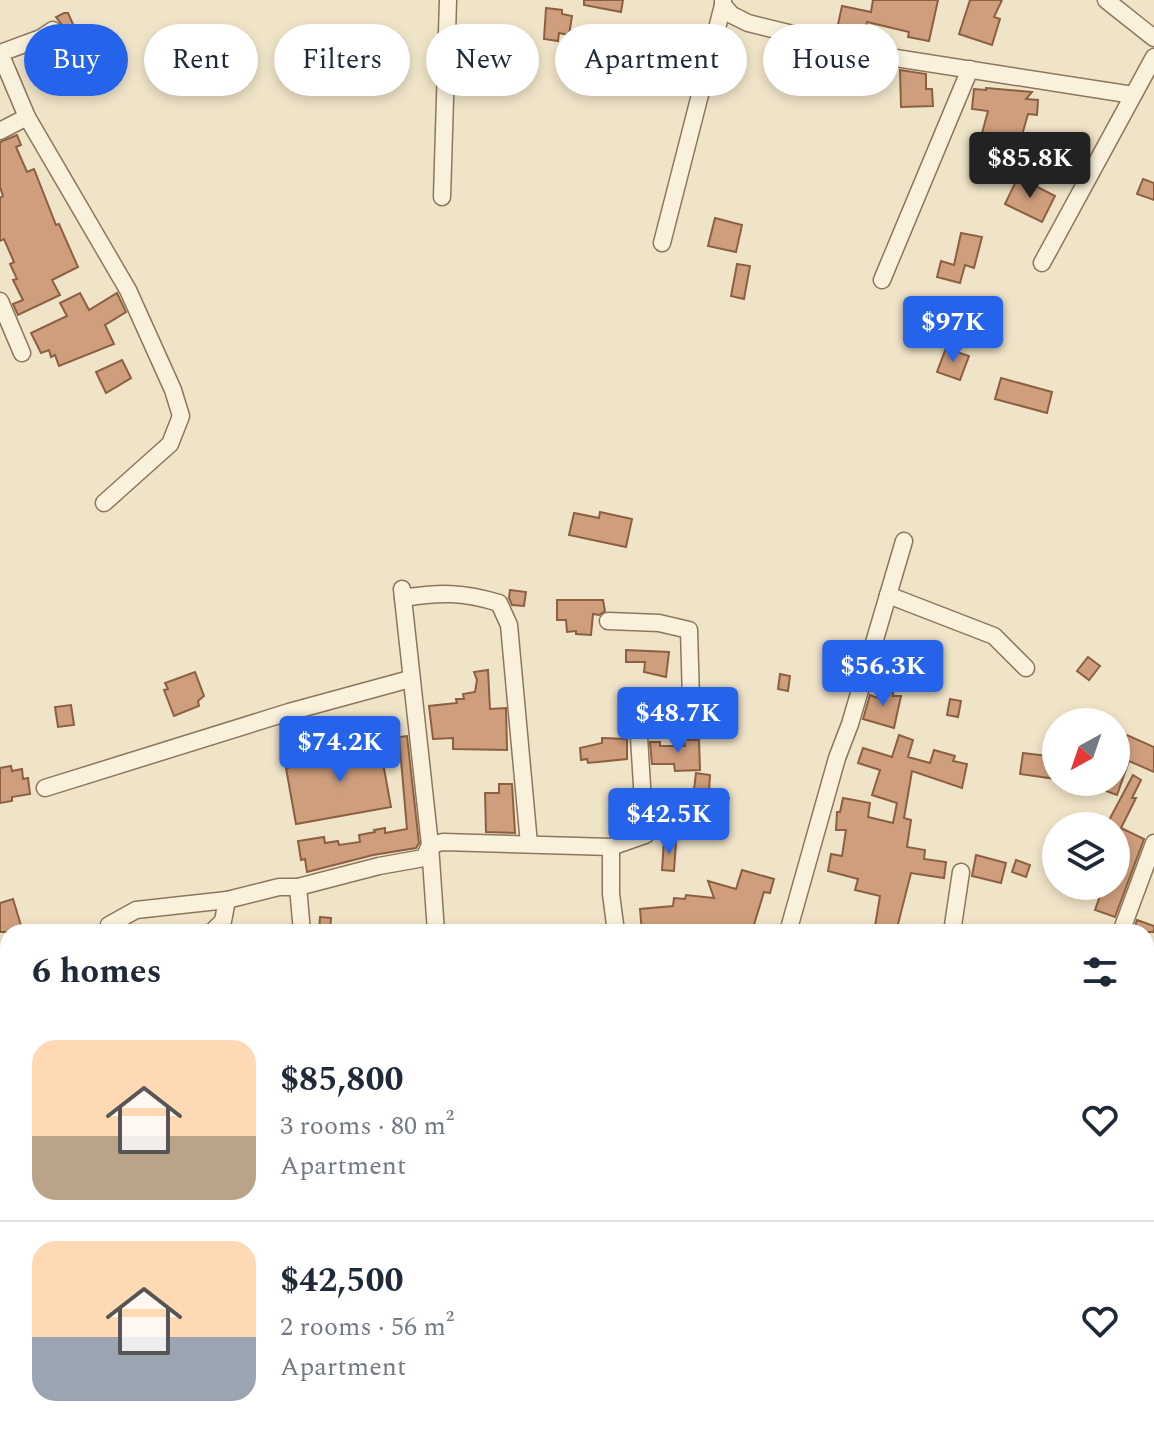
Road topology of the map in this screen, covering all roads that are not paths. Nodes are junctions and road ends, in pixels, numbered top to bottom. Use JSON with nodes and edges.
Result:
{"nodes":[{"id":1,"x":448,"y":0,"type":"edge"},
{"id":2,"x":1106,"y":0,"type":"edge"},
{"id":3,"x":723,"y":3,"type":"edge"},
{"id":4,"x":1154,"y":38,"type":"edge"},
{"id":5,"x":24,"y":44,"type":"edge"},
{"id":6,"x":0,"y":53,"type":"edge"},
{"id":7,"x":1154,"y":57,"type":"edge"},
{"id":8,"x":970,"y":69,"type":"junction"},
{"id":9,"x":1133,"y":95,"type":"junction"},
{"id":10,"x":27,"y":117,"type":"junction"},
{"id":11,"x":0,"y":131,"type":"edge"},
{"id":12,"x":442,"y":197,"type":"dead end"},
{"id":13,"x":662,"y":243,"type":"dead end"},
{"id":14,"x":1042,"y":263,"type":"dead end"},
{"id":15,"x":882,"y":280,"type":"dead end"},
{"id":16,"x":0,"y":301,"type":"edge"},
{"id":17,"x":22,"y":353,"type":"dead end"},
{"id":18,"x":104,"y":503,"type":"dead end"},
{"id":19,"x":904,"y":541,"type":"dead end"},
{"id":20,"x":888,"y":595,"type":"junction"},
{"id":21,"x":608,"y":621,"type":"dead end"},
{"id":22,"x":1026,"y":668,"type":"dead end"},
{"id":23,"x":410,"y":679,"type":"junction"},
{"id":24,"x":45,"y":788,"type":"dead end"},
{"id":25,"x":1154,"y":843,"type":"edge"},
{"id":26,"x":529,"y":844,"type":"junction"},
{"id":27,"x":430,"y":845,"type":"junction"},
{"id":28,"x":611,"y":847,"type":"junction"},
{"id":29,"x":961,"y":872,"type":"dead end"},
{"id":30,"x":298,"y":887,"type":"junction"},
{"id":31,"x":227,"y":900,"type":"junction"},
{"id":32,"x":111,"y":924,"type":"edge"},
{"id":33,"x":220,"y":924,"type":"edge"},
{"id":34,"x":301,"y":924,"type":"edge"},
{"id":35,"x":435,"y":924,"type":"edge"},
{"id":36,"x":615,"y":924,"type":"edge"},
{"id":37,"x":790,"y":924,"type":"edge"},
{"id":38,"x":953,"y":924,"type":"edge"},
{"id":39,"x":1124,"y":924,"type":"edge"}],
"edges":[{"from":1,"to":12,"type":"street"},
{"from":2,"to":4,"type":"street"},
{"from":3,"to":8,"type":"street"},
{"from":3,"to":13,"type":"street"},
{"from":5,"to":6,"type":"street"},
{"from":6,"to":10,"type":"street"},
{"from":7,"to":9,"type":"street"},
{"from":8,"to":9,"type":"street"},
{"from":8,"to":15,"type":"street"},
{"from":9,"to":14,"type":"street"},
{"from":10,"to":11,"type":"street"},
{"from":10,"to":18,"type":"street"},
{"from":16,"to":17,"type":"street"},
{"from":19,"to":20,"type":"street"},
{"from":20,"to":22,"type":"street"},
{"from":20,"to":37,"type":"street"},
{"from":21,"to":28,"type":"street"},
{"from":23,"to":24,"type":"street"},
{"from":23,"to":26,"type":"street"},
{"from":23,"to":27,"type":"street"},
{"from":25,"to":39,"type":"street"},
{"from":26,"to":27,"type":"street"},
{"from":26,"to":28,"type":"street"},
{"from":27,"to":30,"type":"street"},
{"from":27,"to":35,"type":"street"},
{"from":28,"to":36,"type":"street"},
{"from":29,"to":38,"type":"street"},
{"from":30,"to":31,"type":"street"},
{"from":30,"to":34,"type":"street"},
{"from":31,"to":32,"type":"street"},
{"from":31,"to":33,"type":"street"}]}
